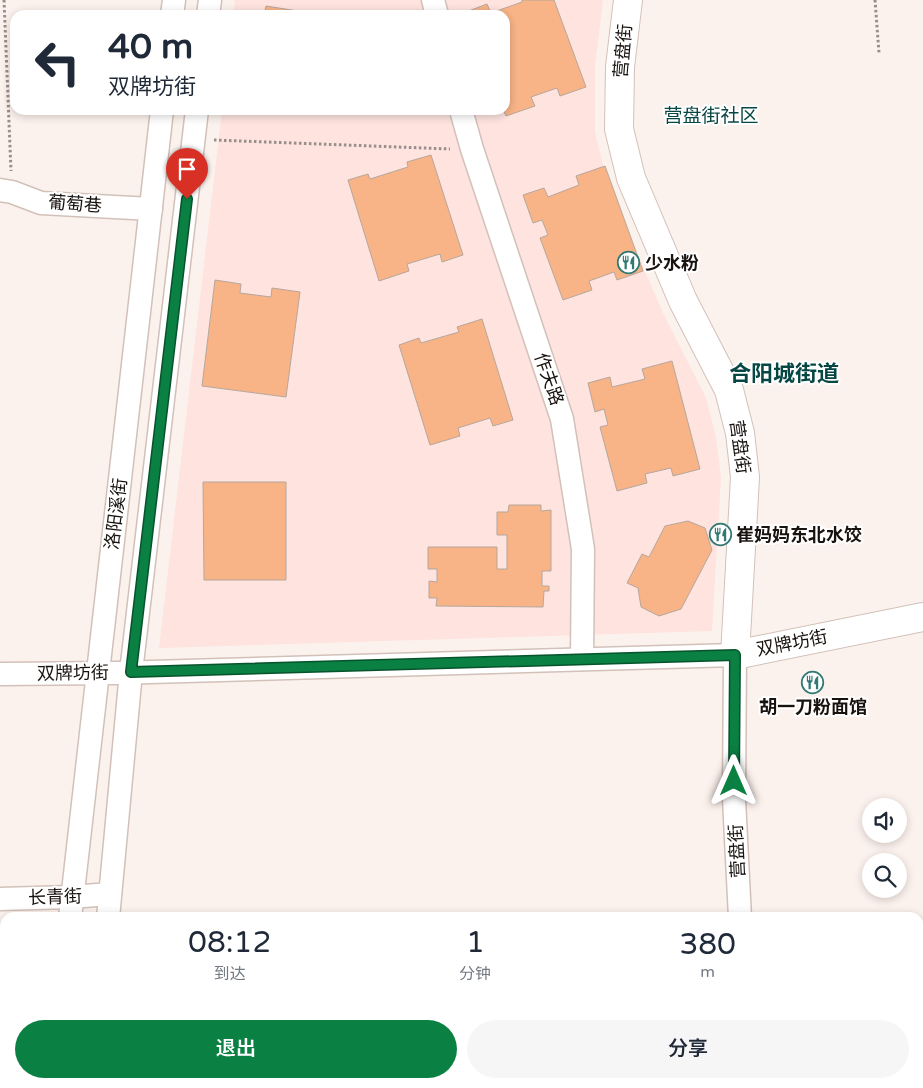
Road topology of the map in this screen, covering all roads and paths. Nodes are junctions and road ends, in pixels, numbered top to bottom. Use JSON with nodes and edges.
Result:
{"nodes":[{"id":1,"x":4,"y":0,"type":"edge"},
{"id":2,"x":628,"y":0,"type":"edge"},
{"id":3,"x":875,"y":0,"type":"edge"},
{"id":4,"x":879,"y":53,"type":"dead end"},
{"id":5,"x":161,"y":115,"type":"edge"},
{"id":6,"x":196,"y":115,"type":"edge"},
{"id":7,"x":462,"y":115,"type":"edge"},
{"id":8,"x":194,"y":140,"type":"junction"},
{"id":9,"x":472,"y":149,"type":"junction"},
{"id":10,"x":6,"y":191,"type":"edge"},
{"id":11,"x":151,"y":209,"type":"junction"},
{"id":12,"x":923,"y":617,"type":"edge"},
{"id":13,"x":735,"y":655,"type":"junction"},
{"id":14,"x":582,"y":659,"type":"junction"},
{"id":15,"x":131,"y":672,"type":"junction"},
{"id":16,"x":97,"y":673,"type":"junction"},
{"id":17,"x":0,"y":674,"type":"edge"},
{"id":18,"x":110,"y":894,"type":"junction"},
{"id":19,"x":0,"y":899,"type":"edge"},
{"id":20,"x":71,"y":907,"type":"edge"},
{"id":21,"x":108,"y":912,"type":"edge"},
{"id":22,"x":740,"y":912,"type":"edge"}],
"edges":[{"from":1,"to":10,"type":"path"},
{"from":2,"to":13,"type":"main road","name":"营盘街"},
{"from":3,"to":4,"type":"path"},
{"from":5,"to":11,"type":"street","name":"洛阳溪街"},
{"from":6,"to":8,"type":"street","name":"洛阳溪街"},
{"from":7,"to":9,"type":"street","name":"作夫路"},
{"from":8,"to":9,"type":"path"},
{"from":8,"to":15,"type":"street","name":"洛阳溪街"},
{"from":9,"to":14,"type":"street","name":"作夫路"},
{"from":10,"to":11,"type":"street","name":"葡萄巷"},
{"from":11,"to":16,"type":"street","name":"洛阳溪街"},
{"from":12,"to":13,"type":"main road","name":"双牌坊街"},
{"from":13,"to":14,"type":"street","name":"双牌坊街"},
{"from":13,"to":22,"type":"street","name":"营盘街"},
{"from":14,"to":15,"type":"street","name":"双牌坊街"},
{"from":15,"to":16,"type":"street","name":"双牌坊街"},
{"from":15,"to":18,"type":"street","name":"洛阳溪街"},
{"from":16,"to":17,"type":"street","name":"双牌坊街"},
{"from":16,"to":20,"type":"street","name":"洛阳溪街"},
{"from":18,"to":20,"type":"street","name":"长青街"},
{"from":18,"to":21,"type":"street","name":"洛阳溪街"},
{"from":19,"to":20,"type":"street","name":"长青街"}]}
